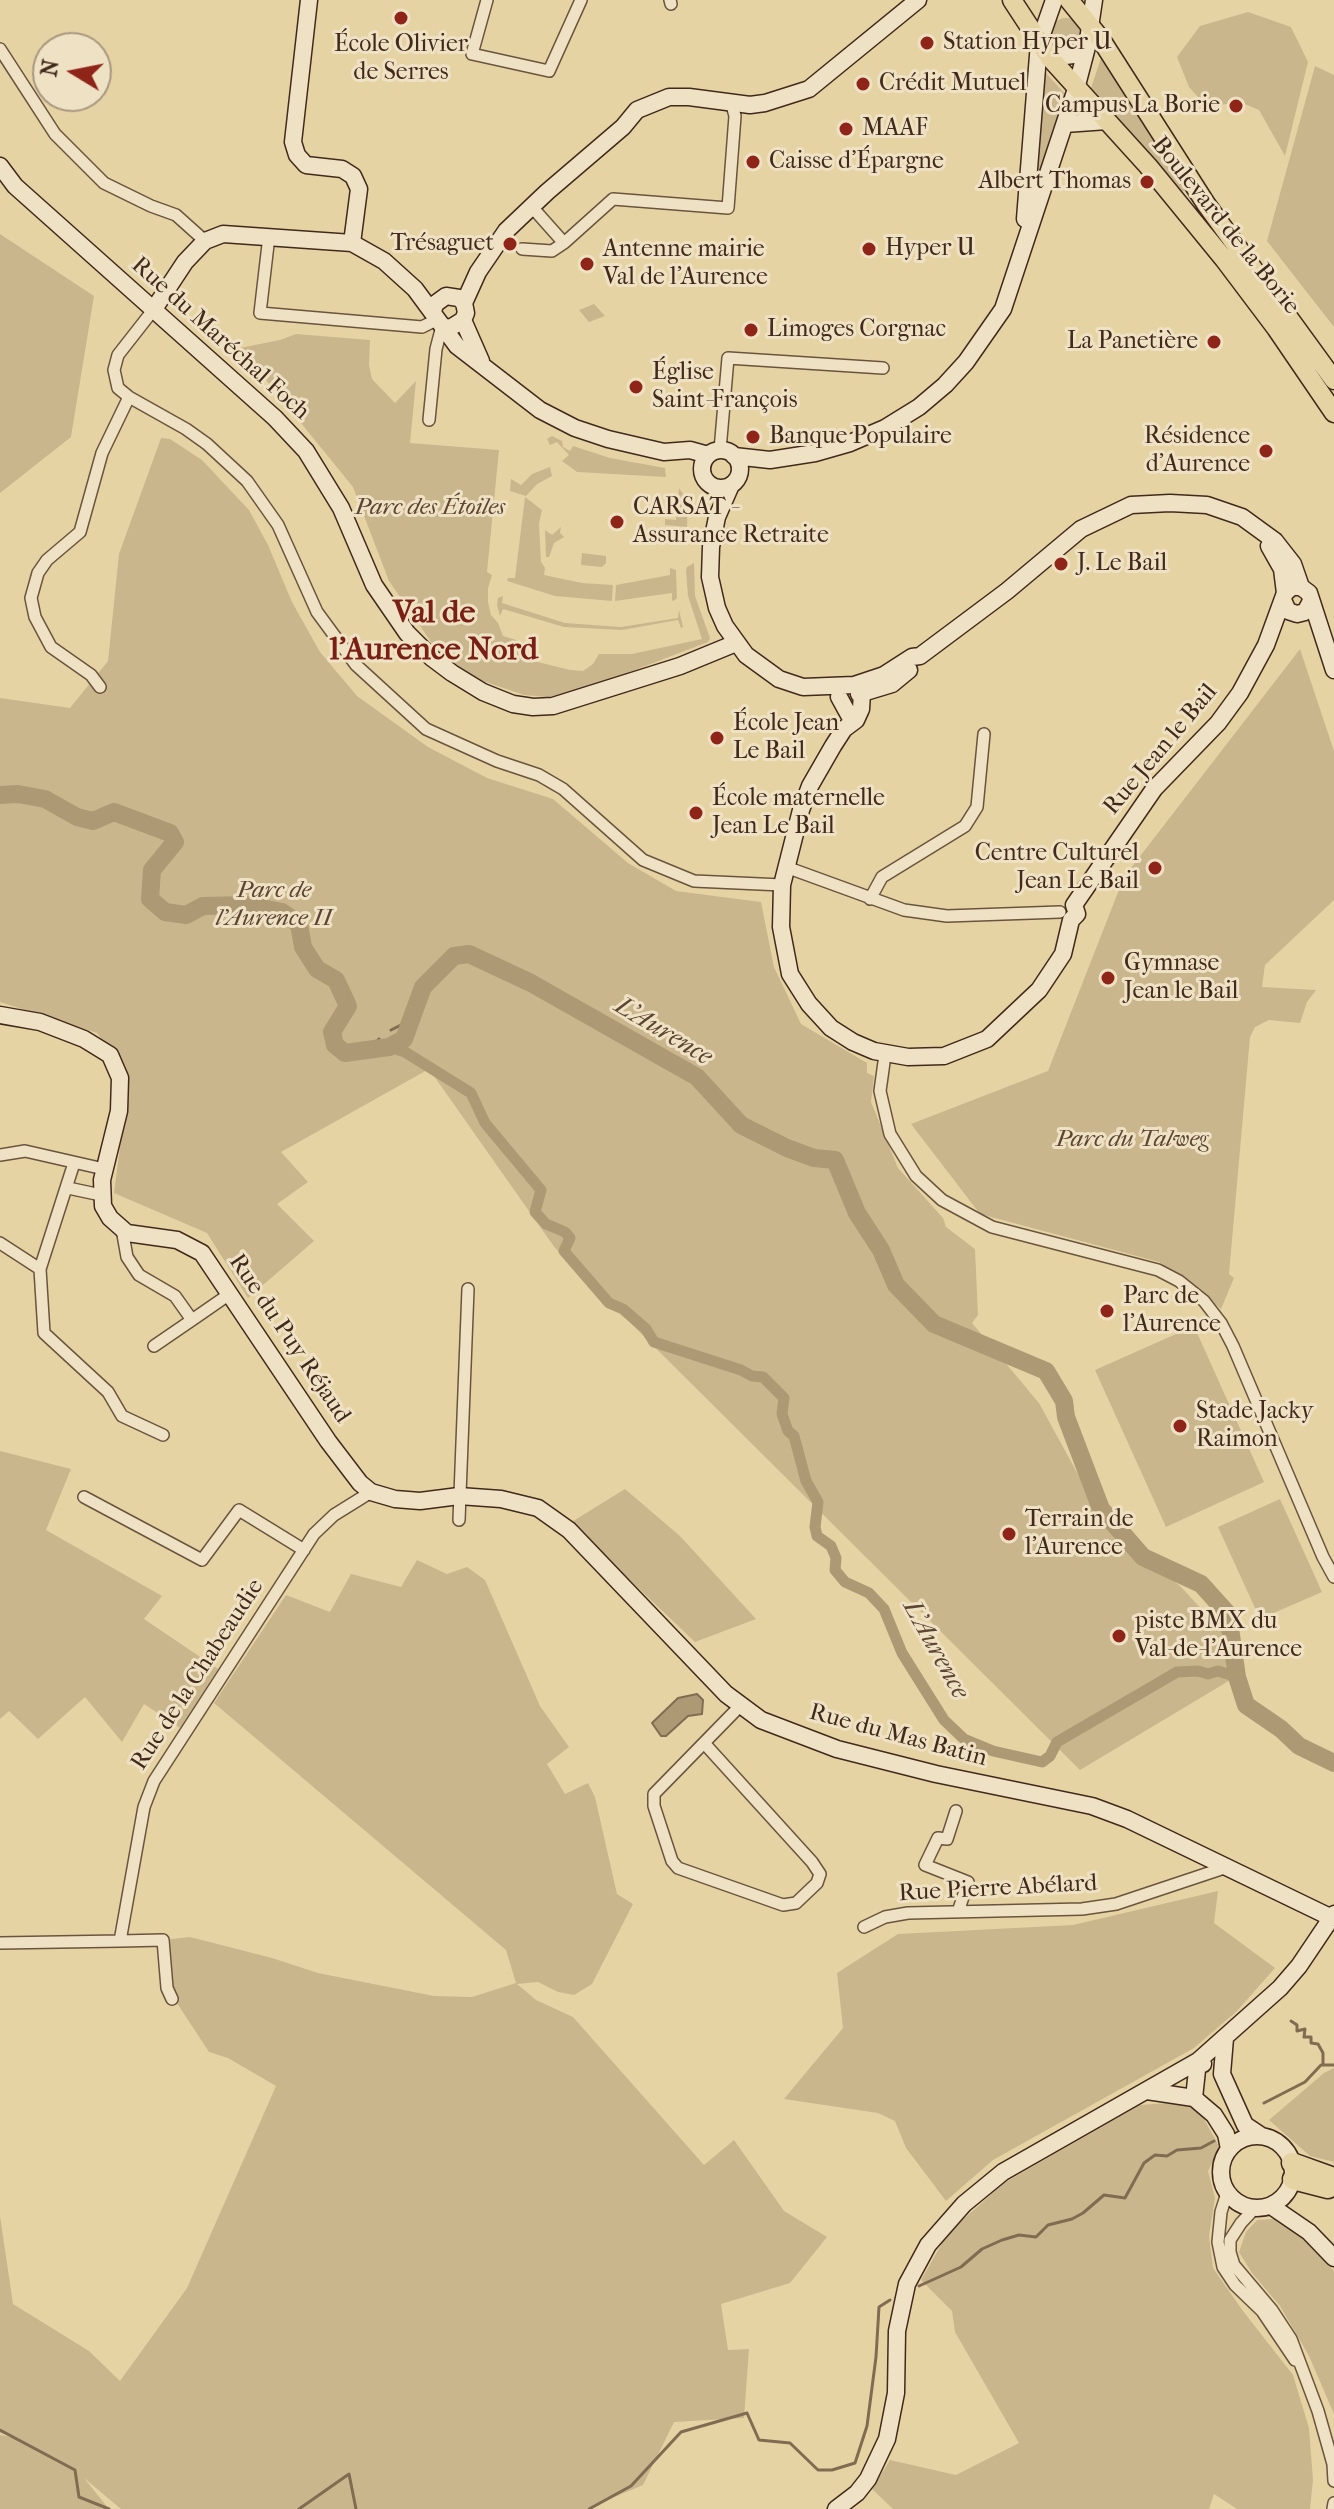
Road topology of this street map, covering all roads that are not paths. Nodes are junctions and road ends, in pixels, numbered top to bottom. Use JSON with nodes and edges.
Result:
{"nodes":[{"id":1,"x":309,"y":0,"type":"edge"},
{"id":2,"x":487,"y":0,"type":"edge"},
{"id":3,"x":581,"y":0,"type":"edge"},
{"id":4,"x":918,"y":0,"type":"edge"},
{"id":5,"x":930,"y":0,"type":"edge"},
{"id":6,"x":1012,"y":0,"type":"edge"},
{"id":7,"x":1054,"y":0,"type":"edge"},
{"id":8,"x":1048,"y":17,"type":"junction"},
{"id":9,"x":1088,"y":18,"type":"edge"},
{"id":10,"x":858,"y":47,"type":"junction"},
{"id":11,"x":0,"y":49,"type":"edge"},
{"id":12,"x":1044,"y":50,"type":"junction"},
{"id":13,"x":1076,"y":89,"type":"junction"},
{"id":14,"x":823,"y":92,"type":"junction"},
{"id":15,"x":733,"y":107,"type":"junction"},
{"id":16,"x":1107,"y":121,"type":"junction"},
{"id":17,"x":1065,"y":124,"type":"junction"},
{"id":18,"x":0,"y":166,"type":"edge"},
{"id":19,"x":532,"y":207,"type":"junction"},
{"id":20,"x":269,"y":236,"type":"junction"},
{"id":21,"x":1024,"y":240,"type":"junction"},
{"id":22,"x":205,"y":241,"type":"junction"},
{"id":23,"x":352,"y":243,"type":"junction"},
{"id":24,"x":564,"y":243,"type":"junction"},
{"id":25,"x":522,"y":249,"type":"dead end"},
{"id":26,"x":154,"y":309,"type":"junction"},
{"id":27,"x":447,"y":311,"type":"junction"},
{"id":28,"x":883,"y":368,"type":"dead end"},
{"id":29,"x":1334,"y":380,"type":"edge"},
{"id":30,"x":129,"y":397,"type":"junction"},
{"id":31,"x":1334,"y":413,"type":"edge"},
{"id":32,"x":429,"y":420,"type":"dead end"},
{"id":33,"x":673,"y":453,"type":"junction"},
{"id":34,"x":721,"y":454,"type":"junction"},
{"id":35,"x":770,"y":460,"type":"junction"},
{"id":36,"x":705,"y":478,"type":"junction"},
{"id":37,"x":735,"y":480,"type":"junction"},
{"id":38,"x":717,"y":517,"type":"junction"},
{"id":39,"x":1296,"y":601,"type":"junction"},
{"id":40,"x":736,"y":643,"type":"junction"},
{"id":41,"x":1334,"y":670,"type":"edge"},
{"id":42,"x":100,"y":687,"type":"dead end"},
{"id":43,"x":854,"y":691,"type":"junction"},
{"id":44,"x":847,"y":723,"type":"junction"},
{"id":45,"x":984,"y":734,"type":"dead end"},
{"id":46,"x":786,"y":867,"type":"junction"},
{"id":47,"x":782,"y":885,"type":"junction"},
{"id":48,"x":870,"y":899,"type":"junction"},
{"id":49,"x":1068,"y":912,"type":"junction"},
{"id":50,"x":0,"y":1015,"type":"edge"},
{"id":51,"x":885,"y":1055,"type":"junction"},
{"id":52,"x":0,"y":1155,"type":"edge"},
{"id":53,"x":74,"y":1163,"type":"junction"},
{"id":54,"x":104,"y":1169,"type":"junction"},
{"id":55,"x":68,"y":1188,"type":"junction"},
{"id":56,"x":101,"y":1195,"type":"junction"},
{"id":57,"x":122,"y":1229,"type":"junction"},
{"id":58,"x":0,"y":1243,"type":"edge"},
{"id":59,"x":40,"y":1269,"type":"junction"},
{"id":60,"x":468,"y":1289,"type":"dead end"},
{"id":61,"x":231,"y":1293,"type":"junction"},
{"id":62,"x":192,"y":1320,"type":"junction"},
{"id":63,"x":154,"y":1346,"type":"dead end"},
{"id":64,"x":163,"y":1435,"type":"dead end"},
{"id":65,"x":371,"y":1492,"type":"junction"},
{"id":66,"x":459,"y":1496,"type":"junction"},
{"id":67,"x":84,"y":1497,"type":"dead end"},
{"id":68,"x":459,"y":1520,"type":"dead end"},
{"id":69,"x":304,"y":1550,"type":"junction"},
{"id":70,"x":1334,"y":1577,"type":"edge"},
{"id":71,"x":740,"y":1706,"type":"junction"},
{"id":72,"x":704,"y":1743,"type":"junction"},
{"id":73,"x":956,"y":1811,"type":"dead end"},
{"id":74,"x":1227,"y":1867,"type":"junction"},
{"id":75,"x":958,"y":1912,"type":"junction"},
{"id":76,"x":1333,"y":1916,"type":"edge"},
{"id":77,"x":864,"y":1927,"type":"dead end"},
{"id":78,"x":120,"y":1941,"type":"junction"},
{"id":79,"x":0,"y":1943,"type":"edge"},
{"id":80,"x":172,"y":1999,"type":"dead end"},
{"id":81,"x":1225,"y":2038,"type":"junction"},
{"id":82,"x":1198,"y":2061,"type":"junction"},
{"id":83,"x":1222,"y":2074,"type":"junction"},
{"id":84,"x":1147,"y":2091,"type":"junction"},
{"id":85,"x":1194,"y":2098,"type":"junction"},
{"id":86,"x":1260,"y":2135,"type":"junction"},
{"id":87,"x":1229,"y":2149,"type":"junction"},
{"id":88,"x":1291,"y":2178,"type":"junction"},
{"id":89,"x":1334,"y":2178,"type":"edge"},
{"id":90,"x":1334,"y":2191,"type":"edge"},
{"id":91,"x":1227,"y":2193,"type":"junction"},
{"id":92,"x":1263,"y":2207,"type":"junction"},
{"id":93,"x":1309,"y":2232,"type":"junction"},
{"id":94,"x":1334,"y":2258,"type":"edge"},
{"id":95,"x":1307,"y":2376,"type":"junction"},
{"id":96,"x":1334,"y":2481,"type":"edge"},
{"id":97,"x":1334,"y":2503,"type":"edge"},
{"id":98,"x":836,"y":2509,"type":"edge"},
{"id":99,"x":1333,"y":2509,"type":"edge"}],
"edges":[{"from":1,"to":23,"type":"street"},
{"from":2,"to":3,"type":"street"},
{"from":4,"to":10,"type":"street"},
{"from":5,"to":14,"type":"street"},
{"from":6,"to":12,"type":"main road","name":"Boulevard de la Borie"},
{"from":7,"to":8,"type":"street"},
{"from":8,"to":9,"type":"street"},
{"from":8,"to":12,"type":"street"},
{"from":9,"to":12,"type":"street"},
{"from":9,"to":13,"type":"street"},
{"from":9,"to":29,"type":"main road","name":"Boulevard de la Borie"},
{"from":10,"to":14,"type":"street"},
{"from":10,"to":15,"type":"street"},
{"from":11,"to":22,"type":"street"},
{"from":12,"to":13,"type":"main road","name":"Boulevard de la Borie"},
{"from":12,"to":21,"type":"street"},
{"from":13,"to":16,"type":"main road","name":"Boulevard de la Borie"},
{"from":13,"to":17,"type":"street"},
{"from":14,"to":15,"type":"street"},
{"from":15,"to":19,"type":"street"},
{"from":15,"to":24,"type":"street"},
{"from":16,"to":17,"type":"street"},
{"from":16,"to":31,"type":"main road","name":"Boulevard de la Borie"},
{"from":17,"to":21,"type":"street"},
{"from":18,"to":26,"type":"street","name":"Rue du Maréchal Foch"},
{"from":19,"to":24,"type":"street"},
{"from":19,"to":27,"type":"street"},
{"from":20,"to":22,"type":"street"},
{"from":20,"to":23,"type":"street"},
{"from":20,"to":27,"type":"street"},
{"from":21,"to":35,"type":"street"},
{"from":22,"to":26,"type":"street"},
{"from":23,"to":27,"type":"street"},
{"from":24,"to":25,"type":"street"},
{"from":26,"to":30,"type":"street"},
{"from":26,"to":40,"type":"street","name":"Rue du Maréchal Foch"},
{"from":27,"to":32,"type":"street"},
{"from":27,"to":33,"type":"street"},
{"from":28,"to":34,"type":"street"},
{"from":30,"to":42,"type":"street"},
{"from":30,"to":47,"type":"street"},
{"from":33,"to":34,"type":"street"},
{"from":33,"to":36,"type":"street"},
{"from":34,"to":35,"type":"street"},
{"from":34,"to":36,"type":"street"},
{"from":34,"to":37,"type":"street"},
{"from":35,"to":37,"type":"street"},
{"from":36,"to":37,"type":"street"},
{"from":36,"to":38,"type":"street"},
{"from":37,"to":38,"type":"street"},
{"from":38,"to":40,"type":"street"},
{"from":39,"to":41,"type":"street"},
{"from":39,"to":43,"type":"street"},
{"from":39,"to":49,"type":"street","name":"Rue Jean le Bail"},
{"from":40,"to":43,"type":"street"},
{"from":43,"to":44,"type":"street"},
{"from":43,"to":44,"type":"street","name":"Rue Jean le Bail"},
{"from":44,"to":46,"type":"street","name":"Rue Jean le Bail"},
{"from":45,"to":48,"type":"street"},
{"from":46,"to":47,"type":"street","name":"Rue Jean le Bail"},
{"from":46,"to":48,"type":"street"},
{"from":47,"to":51,"type":"street","name":"Rue Jean le Bail"},
{"from":48,"to":49,"type":"street"},
{"from":49,"to":51,"type":"street","name":"Rue Jean le Bail"},
{"from":50,"to":54,"type":"street"},
{"from":51,"to":70,"type":"street"},
{"from":52,"to":53,"type":"street"},
{"from":53,"to":54,"type":"street"},
{"from":53,"to":55,"type":"street"},
{"from":54,"to":56,"type":"street"},
{"from":55,"to":56,"type":"street"},
{"from":55,"to":59,"type":"street"},
{"from":56,"to":57,"type":"street"},
{"from":57,"to":61,"type":"street","name":"Rue du Puy Réjaud"},
{"from":57,"to":62,"type":"street"},
{"from":58,"to":59,"type":"street"},
{"from":59,"to":64,"type":"street"},
{"from":60,"to":66,"type":"street"},
{"from":61,"to":62,"type":"street"},
{"from":61,"to":65,"type":"street","name":"Rue du Puy Réjaud"},
{"from":62,"to":63,"type":"street"},
{"from":65,"to":66,"type":"street","name":"Rue du Mas Batin"},
{"from":65,"to":69,"type":"street","name":"Rue de la Chabeaudie"},
{"from":66,"to":68,"type":"street"},
{"from":66,"to":71,"type":"street","name":"Rue du Mas Batin"},
{"from":67,"to":69,"type":"street"},
{"from":69,"to":78,"type":"street","name":"Rue de la Chabeaudie"},
{"from":71,"to":72,"type":"street"},
{"from":71,"to":74,"type":"street","name":"Rue du Mas Batin"},
{"from":72,"to":72,"type":"street"},
{"from":73,"to":75,"type":"street"},
{"from":74,"to":75,"type":"street","name":"Rue Pierre Abélard"},
{"from":74,"to":76,"type":"street","name":"Rue du Mas Batin"},
{"from":75,"to":77,"type":"street","name":"Rue Pierre Abélard"},
{"from":76,"to":81,"type":"street"},
{"from":78,"to":79,"type":"street"},
{"from":78,"to":80,"type":"street"},
{"from":81,"to":82,"type":"street"},
{"from":81,"to":83,"type":"street"},
{"from":82,"to":83,"type":"street"},
{"from":82,"to":84,"type":"street"},
{"from":82,"to":85,"type":"street"},
{"from":83,"to":86,"type":"street"},
{"from":84,"to":85,"type":"street"},
{"from":84,"to":98,"type":"street"},
{"from":85,"to":87,"type":"street"},
{"from":86,"to":87,"type":"street"},
{"from":86,"to":88,"type":"street"},
{"from":87,"to":91,"type":"street"},
{"from":88,"to":89,"type":"highway"},
{"from":88,"to":90,"type":"highway"},
{"from":88,"to":92,"type":"street"},
{"from":88,"to":93,"type":"street"},
{"from":91,"to":92,"type":"street"},
{"from":91,"to":95,"type":"street"},
{"from":92,"to":93,"type":"street"},
{"from":92,"to":95,"type":"street"},
{"from":93,"to":94,"type":"street"},
{"from":95,"to":96,"type":"street"},
{"from":97,"to":99,"type":"street"}]}
